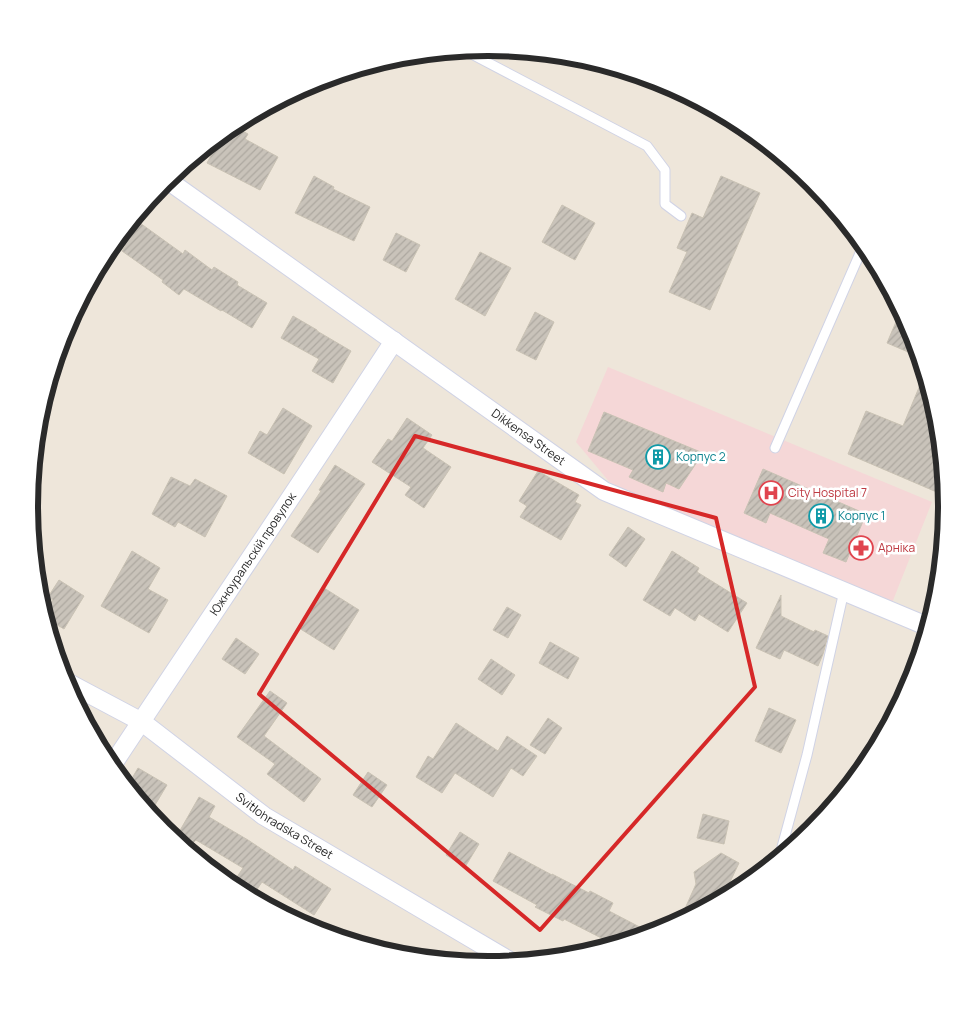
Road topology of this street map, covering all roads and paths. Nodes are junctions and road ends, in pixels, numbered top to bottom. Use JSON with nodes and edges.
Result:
{"nodes":[{"id":1,"x":475,"y":56,"type":"edge"},
{"id":2,"x":173,"y":184,"type":"edge"},
{"id":3,"x":680,"y":216,"type":"dead end"},
{"id":4,"x":860,"y":252,"type":"edge"},
{"id":5,"x":394,"y":341,"type":"junction"},
{"id":6,"x":775,"y":448,"type":"dead end"},
{"id":7,"x":844,"y":591,"type":"junction"},
{"id":8,"x":923,"y":624,"type":"edge"},
{"id":9,"x":76,"y":687,"type":"edge"},
{"id":10,"x":142,"y":722,"type":"junction"},
{"id":11,"x":116,"y":760,"type":"edge"},
{"id":12,"x":783,"y":847,"type":"edge"},
{"id":13,"x":501,"y":956,"type":"edge"}],
"edges":[{"from":1,"to":3,"type":"lane"},
{"from":2,"to":5,"type":"street","name":"Dikkensa Street"},
{"from":4,"to":6,"type":"lane"},
{"from":5,"to":7,"type":"street","name":"Dikkensa Street"},
{"from":5,"to":10,"type":"street","name":"Южноуральскій провулок"},
{"from":7,"to":8,"type":"street","name":"Dikkensa Street"},
{"from":7,"to":12,"type":"lane"},
{"from":9,"to":10,"type":"street","name":"Svitlohradska Street"},
{"from":10,"to":11,"type":"street","name":"Южноуральскій провулок"},
{"from":10,"to":13,"type":"street","name":"Svitlohradska Street"}]}
